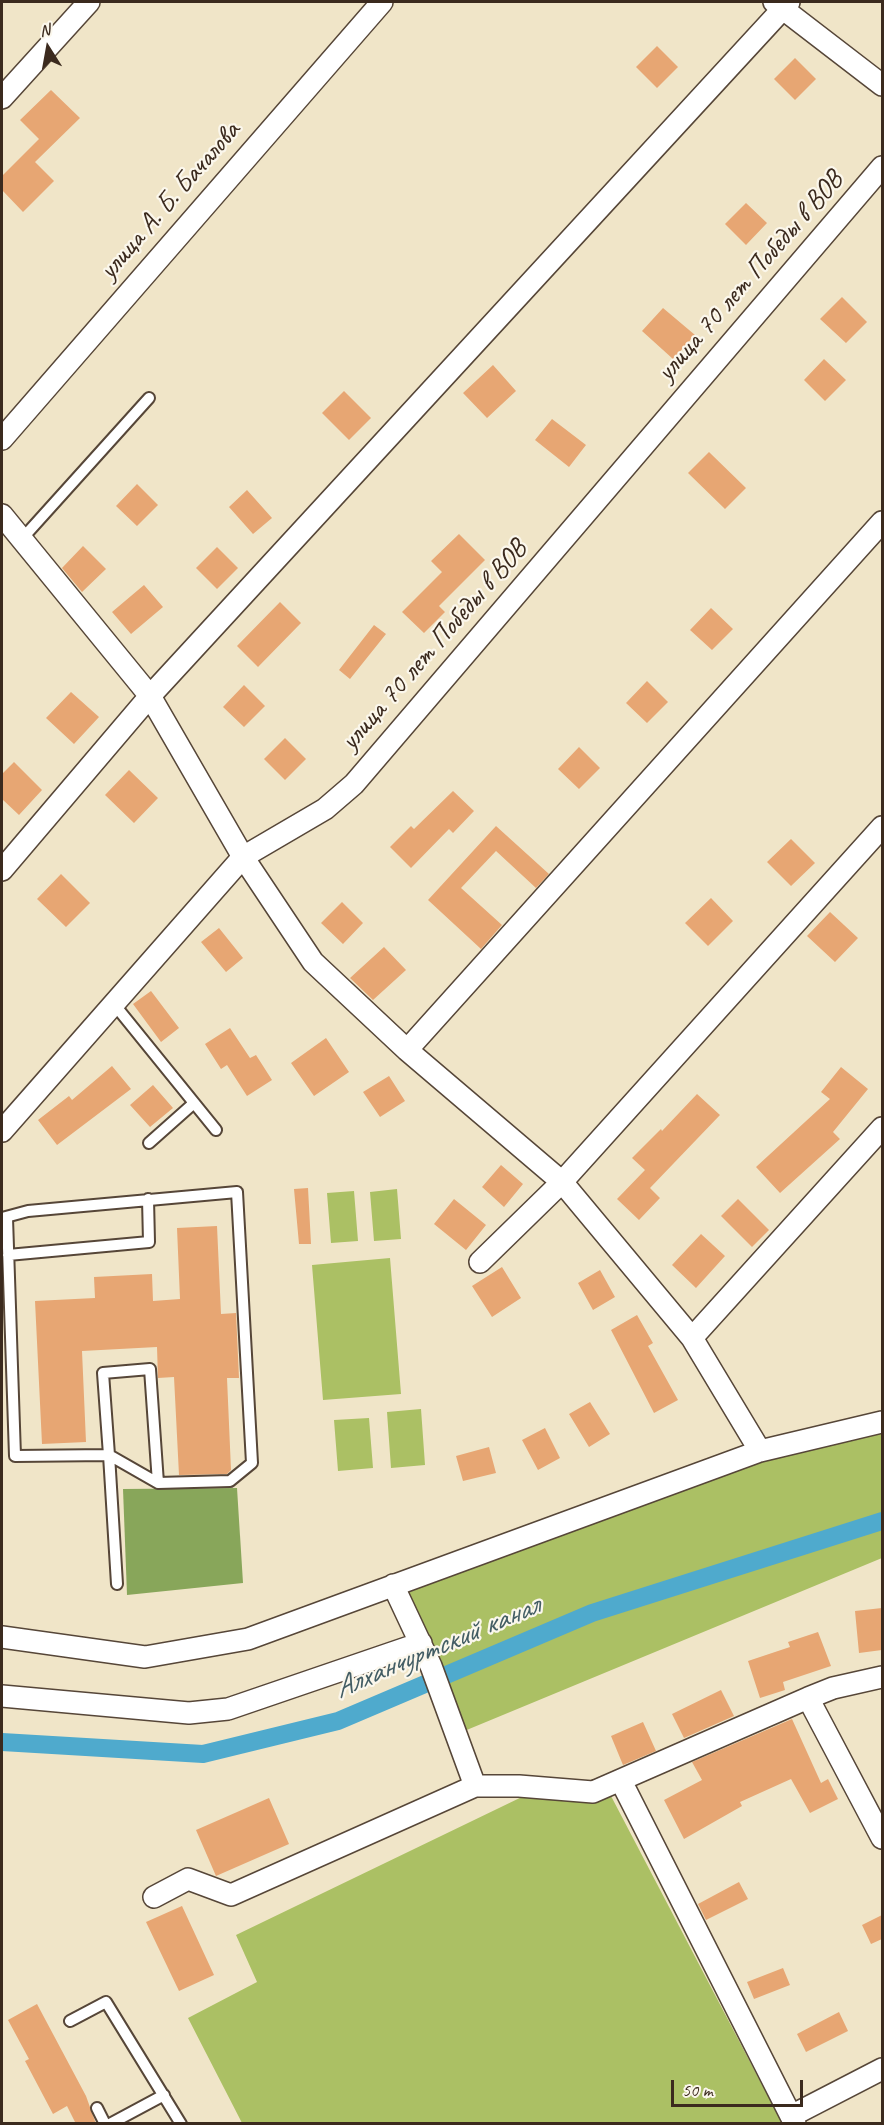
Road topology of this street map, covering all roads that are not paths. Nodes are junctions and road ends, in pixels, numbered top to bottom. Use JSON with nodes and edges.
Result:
{"nodes":[{"id":1,"x":89,"y":2,"type":"edge"},
{"id":2,"x":382,"y":2,"type":"edge"},
{"id":3,"x":782,"y":4,"type":"edge"},
{"id":4,"x":882,"y":85,"type":"edge"},
{"id":5,"x":2,"y":98,"type":"edge"},
{"id":6,"x":882,"y":167,"type":"edge"},
{"id":7,"x":149,"y":398,"type":"dead end"},
{"id":8,"x":2,"y":439,"type":"edge"},
{"id":9,"x":2,"y":515,"type":"edge"},
{"id":10,"x":882,"y":522,"type":"edge"},
{"id":11,"x":21,"y":540,"type":"junction"},
{"id":12,"x":150,"y":696,"type":"junction"},
{"id":13,"x":882,"y":827,"type":"edge"},
{"id":14,"x":243,"y":857,"type":"junction"},
{"id":15,"x":2,"y":870,"type":"edge"},
{"id":16,"x":114,"y":1004,"type":"junction"},
{"id":17,"x":407,"y":1050,"type":"junction"},
{"id":18,"x":194,"y":1103,"type":"junction"},
{"id":19,"x":882,"y":1128,"type":"edge"},
{"id":20,"x":216,"y":1130,"type":"dead end"},
{"id":21,"x":2,"y":1131,"type":"edge"},
{"id":22,"x":148,"y":1143,"type":"dead end"},
{"id":23,"x":562,"y":1182,"type":"junction"},
{"id":24,"x":148,"y":1199,"type":"junction"},
{"id":25,"x":4,"y":1218,"type":"edge"},
{"id":26,"x":8,"y":1255,"type":"junction"},
{"id":27,"x":480,"y":1262,"type":"dead end"},
{"id":28,"x":692,"y":1338,"type":"junction"},
{"id":29,"x":882,"y":1422,"type":"edge"},
{"id":30,"x":760,"y":1451,"type":"junction"},
{"id":31,"x":109,"y":1455,"type":"junction"},
{"id":32,"x":158,"y":1483,"type":"junction"},
{"id":33,"x":117,"y":1584,"type":"dead end"},
{"id":34,"x":393,"y":1585,"type":"junction"},
{"id":35,"x":2,"y":1637,"type":"edge"},
{"id":36,"x":421,"y":1643,"type":"junction"},
{"id":37,"x":882,"y":1677,"type":"edge"},
{"id":38,"x":2,"y":1696,"type":"edge"},
{"id":39,"x":808,"y":1698,"type":"junction"},
{"id":40,"x":621,"y":1781,"type":"junction"},
{"id":41,"x":475,"y":1785,"type":"junction"},
{"id":42,"x":882,"y":1839,"type":"edge"},
{"id":43,"x":154,"y":1897,"type":"dead end"},
{"id":44,"x":70,"y":2021,"type":"dead end"},
{"id":45,"x":882,"y":2069,"type":"edge"},
{"id":46,"x":164,"y":2095,"type":"junction"},
{"id":47,"x":97,"y":2108,"type":"dead end"},
{"id":48,"x":793,"y":2120,"type":"edge"},
{"id":49,"x":108,"y":2124,"type":"edge"},
{"id":50,"x":182,"y":2124,"type":"edge"}],
"edges":[{"from":1,"to":5,"type":"street"},
{"from":2,"to":8,"type":"street","name":"улица А. Б. Бачалова"},
{"from":3,"to":4,"type":"street"},
{"from":3,"to":12,"type":"street"},
{"from":6,"to":14,"type":"street","name":"улица 70 лет Победы в ВОВ"},
{"from":7,"to":11,"type":"lane"},
{"from":9,"to":11,"type":"street"},
{"from":10,"to":17,"type":"street"},
{"from":11,"to":12,"type":"street"},
{"from":12,"to":14,"type":"street"},
{"from":12,"to":15,"type":"street"},
{"from":13,"to":23,"type":"street"},
{"from":14,"to":16,"type":"street","name":"улица 70 лет Победы в ВОВ"},
{"from":14,"to":17,"type":"street"},
{"from":16,"to":18,"type":"lane"},
{"from":16,"to":21,"type":"street","name":"улица 70 лет Победы в ВОВ"},
{"from":17,"to":23,"type":"street"},
{"from":18,"to":20,"type":"lane"},
{"from":18,"to":22,"type":"lane"},
{"from":19,"to":28,"type":"street"},
{"from":23,"to":27,"type":"street"},
{"from":23,"to":28,"type":"street"},
{"from":24,"to":25,"type":"lane"},
{"from":24,"to":26,"type":"lane"},
{"from":24,"to":32,"type":"lane"},
{"from":25,"to":26,"type":"lane"},
{"from":26,"to":31,"type":"lane"},
{"from":28,"to":30,"type":"street"},
{"from":29,"to":30,"type":"street"},
{"from":30,"to":34,"type":"street"},
{"from":31,"to":32,"type":"lane"},
{"from":31,"to":32,"type":"lane"},
{"from":31,"to":33,"type":"lane"},
{"from":34,"to":35,"type":"street"},
{"from":34,"to":36,"type":"street"},
{"from":36,"to":38,"type":"street"},
{"from":36,"to":41,"type":"street"},
{"from":37,"to":39,"type":"street"},
{"from":39,"to":40,"type":"street"},
{"from":39,"to":42,"type":"street"},
{"from":40,"to":41,"type":"street"},
{"from":40,"to":48,"type":"street"},
{"from":41,"to":43,"type":"street"},
{"from":44,"to":46,"type":"lane"},
{"from":45,"to":48,"type":"street"},
{"from":46,"to":49,"type":"lane"},
{"from":46,"to":50,"type":"lane"},
{"from":47,"to":49,"type":"lane"}]}
